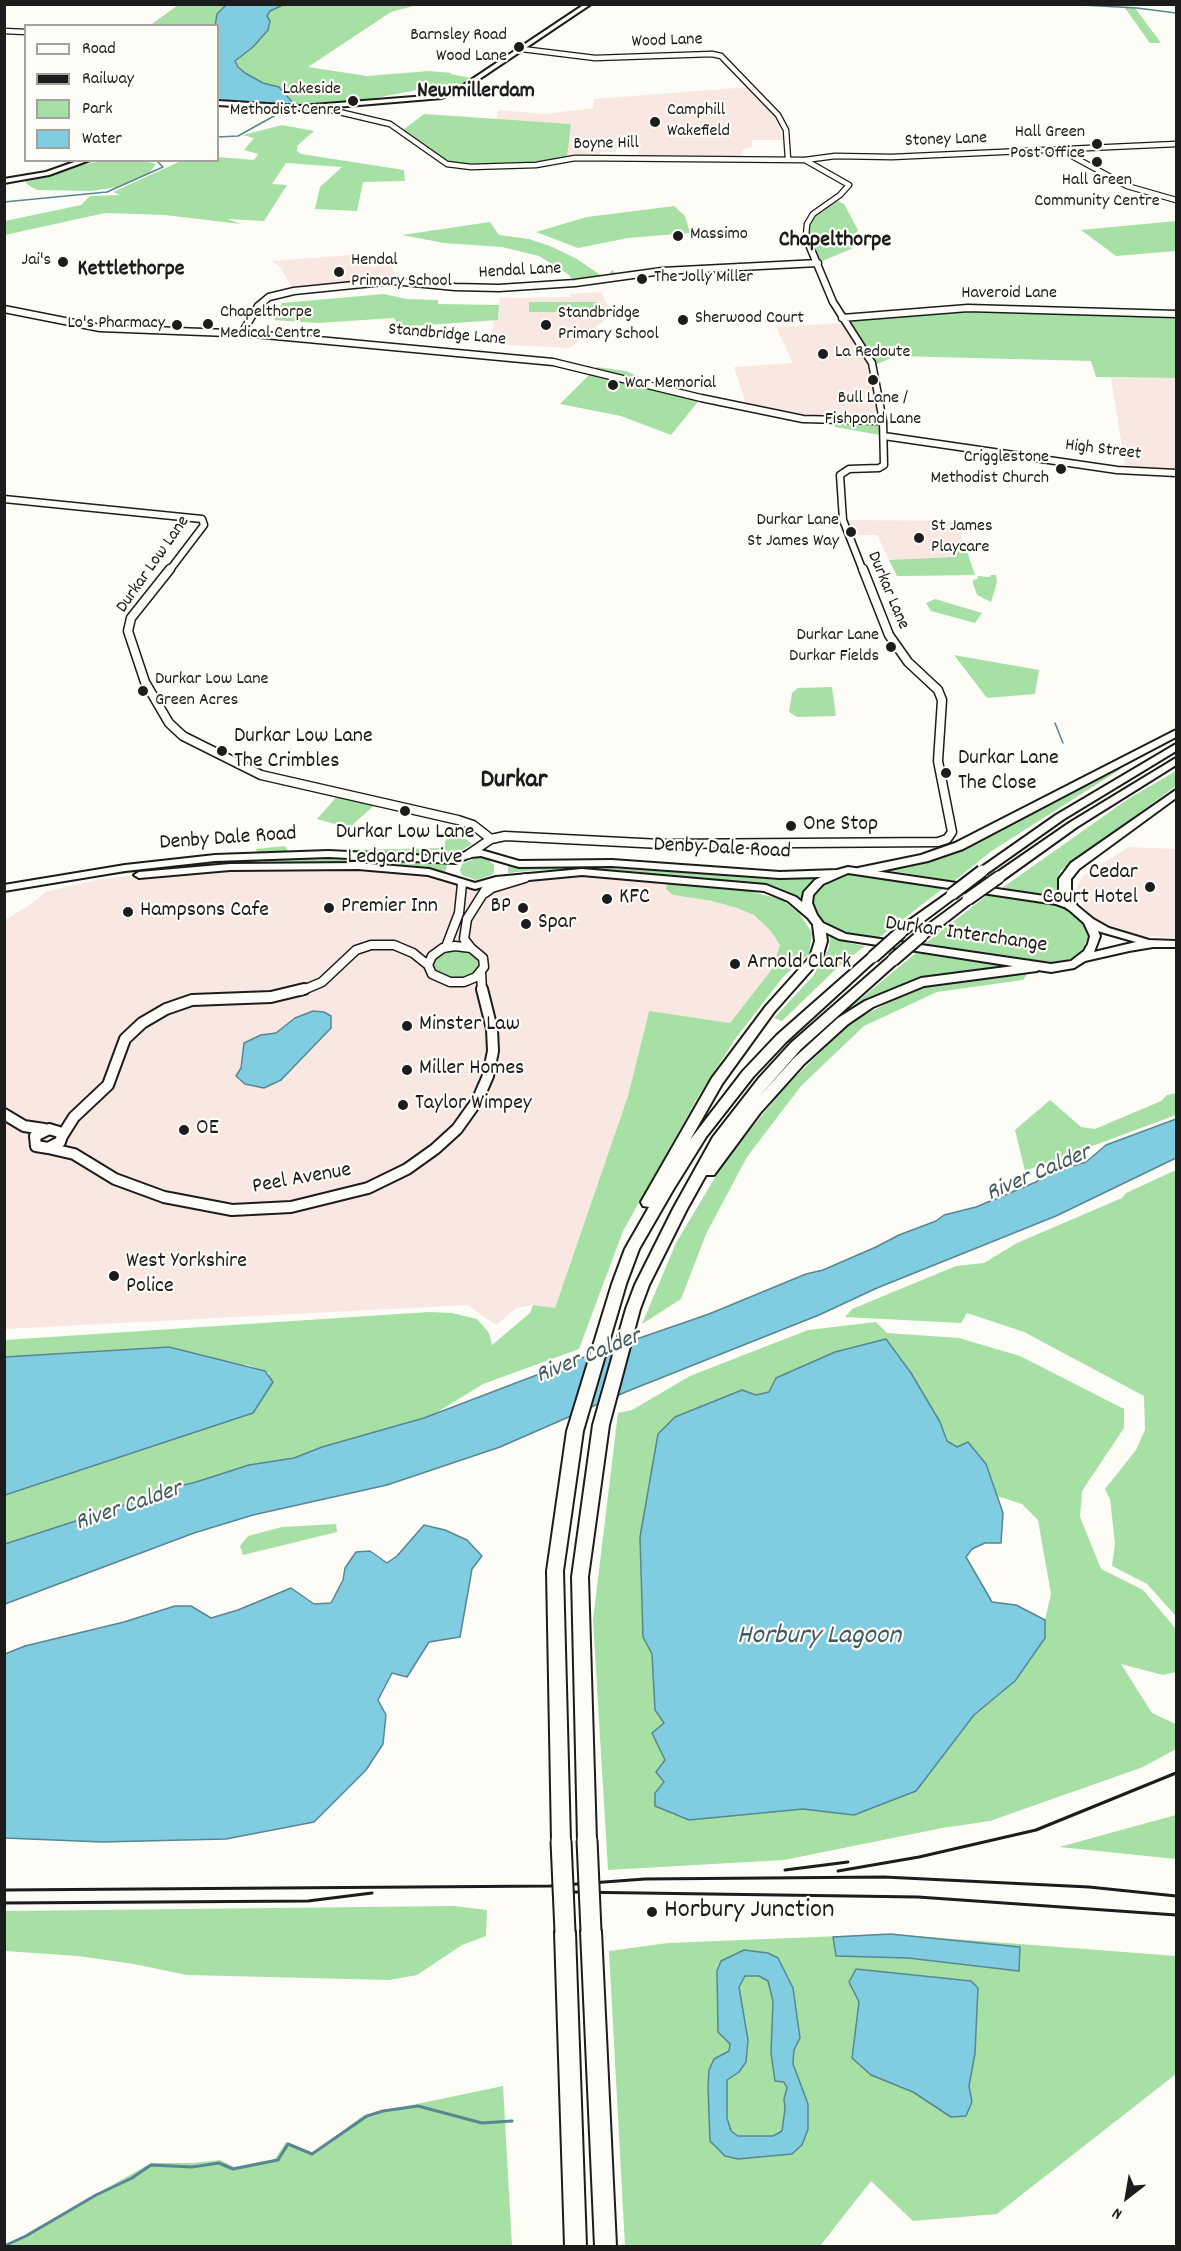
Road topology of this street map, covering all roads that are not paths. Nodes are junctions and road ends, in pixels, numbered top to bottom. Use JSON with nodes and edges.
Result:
{"nodes":[{"id":1,"x":589,"y":4,"type":"edge"},
{"id":2,"x":4,"y":31,"type":"edge"},
{"id":3,"x":24,"y":32,"type":"edge"},
{"id":4,"x":522,"y":49,"type":"junction"},
{"id":5,"x":219,"y":102,"type":"edge"},
{"id":6,"x":318,"y":107,"type":"junction"},
{"id":7,"x":1176,"y":144,"type":"edge"},
{"id":8,"x":1061,"y":150,"type":"junction"},
{"id":9,"x":788,"y":159,"type":"junction"},
{"id":10,"x":805,"y":160,"type":"junction"},
{"id":11,"x":81,"y":162,"type":"edge"},
{"id":12,"x":4,"y":181,"type":"edge"},
{"id":13,"x":1176,"y":201,"type":"edge"},
{"id":14,"x":818,"y":263,"type":"junction"},
{"id":15,"x":4,"y":309,"type":"edge"},
{"id":16,"x":1176,"y":314,"type":"edge"},
{"id":17,"x":842,"y":318,"type":"junction"},
{"id":18,"x":242,"y":333,"type":"junction"},
{"id":19,"x":883,"y":421,"type":"junction"},
{"id":20,"x":884,"y":436,"type":"junction"},
{"id":21,"x":1176,"y":473,"type":"edge"},
{"id":22,"x":4,"y":499,"type":"edge"},
{"id":23,"x":1176,"y":733,"type":"edge"},
{"id":24,"x":1176,"y":747,"type":"edge"},
{"id":25,"x":1176,"y":761,"type":"edge"},
{"id":26,"x":1176,"y":793,"type":"edge"},
{"id":27,"x":489,"y":841,"type":"junction"},
{"id":28,"x":469,"y":854,"type":"junction"},
{"id":29,"x":492,"y":856,"type":"junction"},
{"id":30,"x":456,"y":860,"type":"junction"},
{"id":31,"x":862,"y":871,"type":"junction"},
{"id":32,"x":837,"y":873,"type":"junction"},
{"id":33,"x":539,"y":874,"type":"junction"},
{"id":34,"x":458,"y":881,"type":"junction"},
{"id":35,"x":493,"y":882,"type":"junction"},
{"id":36,"x":4,"y":888,"type":"edge"},
{"id":37,"x":4,"y":895,"type":"edge"},
{"id":38,"x":483,"y":895,"type":"junction"},
{"id":39,"x":1071,"y":906,"type":"junction"},
{"id":40,"x":816,"y":920,"type":"junction"},
{"id":41,"x":1089,"y":921,"type":"junction"},
{"id":42,"x":1153,"y":943,"type":"junction"},
{"id":43,"x":1176,"y":944,"type":"edge"},
{"id":44,"x":447,"y":947,"type":"junction"},
{"id":45,"x":471,"y":948,"type":"junction"},
{"id":46,"x":413,"y":953,"type":"junction"},
{"id":47,"x":435,"y":953,"type":"junction"},
{"id":48,"x":1082,"y":958,"type":"junction"},
{"id":49,"x":428,"y":965,"type":"junction"},
{"id":50,"x":1037,"y":967,"type":"junction"},
{"id":51,"x":481,"y":972,"type":"junction"},
{"id":52,"x":459,"y":982,"type":"junction"},
{"id":53,"x":482,"y":995,"type":"junction"},
{"id":54,"x":4,"y":1114,"type":"edge"},
{"id":55,"x":74,"y":1117,"type":"junction"},
{"id":56,"x":24,"y":1126,"type":"junction"},
{"id":57,"x":48,"y":1129,"type":"junction"},
{"id":58,"x":61,"y":1138,"type":"junction"},
{"id":59,"x":34,"y":1142,"type":"junction"},
{"id":60,"x":48,"y":1148,"type":"junction"},
{"id":61,"x":74,"y":1154,"type":"junction"},
{"id":62,"x":680,"y":1209,"type":"junction"},
{"id":63,"x":632,"y":1249,"type":"junction"},
{"id":64,"x":576,"y":2247,"type":"edge"},
{"id":65,"x":606,"y":2247,"type":"edge"}],
"edges":[{"from":1,"to":4,"type":"main road"},
{"from":2,"to":3,"type":"street"},
{"from":4,"to":6,"type":"main road"},
{"from":4,"to":9,"type":"street","name":"Wood Lane"},
{"from":5,"to":6,"type":"main road"},
{"from":6,"to":9,"type":"street","name":"Boyne Hill"},
{"from":7,"to":8,"type":"street","name":"Stoney Lane"},
{"from":8,"to":10,"type":"street","name":"Stoney Lane"},
{"from":8,"to":13,"type":"street"},
{"from":9,"to":10,"type":"street","name":"Stoney Lane"},
{"from":10,"to":14,"type":"street"},
{"from":11,"to":12,"type":"main road"},
{"from":14,"to":17,"type":"street"},
{"from":14,"to":18,"type":"street","name":"Hendal Lane"},
{"from":15,"to":18,"type":"street","name":"Standbridge Lane"},
{"from":16,"to":17,"type":"street","name":"Haveroid Lane"},
{"from":17,"to":19,"type":"street"},
{"from":18,"to":19,"type":"street","name":"Standbridge Lane"},
{"from":19,"to":20,"type":"street"},
{"from":20,"to":21,"type":"street","name":"High Street"},
{"from":20,"to":27,"type":"street","name":"Durkar Lane"},
{"from":22,"to":27,"type":"street","name":"Durkar Low Lane"},
{"from":23,"to":31,"type":"highway"},
{"from":24,"to":63,"type":"highway","bridge":true},
{"from":25,"to":62,"type":"highway","bridge":true},
{"from":26,"to":39,"type":"highway"},
{"from":27,"to":28,"type":"street"},
{"from":27,"to":29,"type":"street"},
{"from":28,"to":29,"type":"main road","name":"Denby Dale Road"},
{"from":28,"to":30,"type":"main road","name":"Denby Dale Road"},
{"from":29,"to":32,"type":"main road","name":"Denby Dale Road"},
{"from":29,"to":35,"type":"main road"},
{"from":30,"to":34,"type":"main road"},
{"from":30,"to":36,"type":"main road","name":"Denby Dale Road"},
{"from":31,"to":32,"type":"main road"},
{"from":31,"to":39,"type":"main road"},
{"from":32,"to":40,"type":"main road"},
{"from":33,"to":35,"type":"main road","name":"Denby Dale Road"},
{"from":33,"to":38,"type":"street"},
{"from":33,"to":40,"type":"main road","name":"Denby Dale Road"},
{"from":34,"to":35,"type":"main road","name":"Denby Dale Road"},
{"from":34,"to":37,"type":"main road","name":"Denby Dale Road"},
{"from":34,"to":44,"type":"street"},
{"from":35,"to":38,"type":"street"},
{"from":38,"to":45,"type":"street"},
{"from":39,"to":41,"type":"main road"},
{"from":40,"to":50,"type":"main road","name":"Durkar Interchange"},
{"from":40,"to":63,"type":"highway"},
{"from":41,"to":42,"type":"main road"},
{"from":41,"to":48,"type":"main road"},
{"from":42,"to":43,"type":"main road"},
{"from":42,"to":48,"type":"main road"},
{"from":44,"to":45,"type":"street"},
{"from":44,"to":47,"type":"street"},
{"from":45,"to":51,"type":"street"},
{"from":46,"to":47,"type":"street"},
{"from":46,"to":49,"type":"street"},
{"from":46,"to":55,"type":"street"},
{"from":47,"to":49,"type":"street"},
{"from":48,"to":50,"type":"main road","name":"Durkar Interchange"},
{"from":49,"to":52,"type":"street"},
{"from":50,"to":62,"type":"highway"},
{"from":51,"to":52,"type":"street"},
{"from":51,"to":53,"type":"street","name":"Peel Avenue"},
{"from":52,"to":53,"type":"street"},
{"from":53,"to":61,"type":"street","name":"Peel Avenue"},
{"from":54,"to":56,"type":"street","name":"Peel Avenue"},
{"from":55,"to":57,"type":"street"},
{"from":55,"to":58,"type":"street"},
{"from":56,"to":57,"type":"street","name":"Peel Avenue"},
{"from":56,"to":59,"type":"street","name":"Peel Avenue"},
{"from":57,"to":58,"type":"street","name":"Peel Avenue"},
{"from":57,"to":59,"type":"street"},
{"from":58,"to":60,"type":"street"},
{"from":58,"to":61,"type":"street","name":"Peel Avenue"},
{"from":59,"to":60,"type":"street","name":"Peel Avenue"},
{"from":60,"to":61,"type":"street","name":"Peel Avenue"},
{"from":62,"to":65,"type":"highway","bridge":true},
{"from":63,"to":64,"type":"highway","bridge":true}]}
